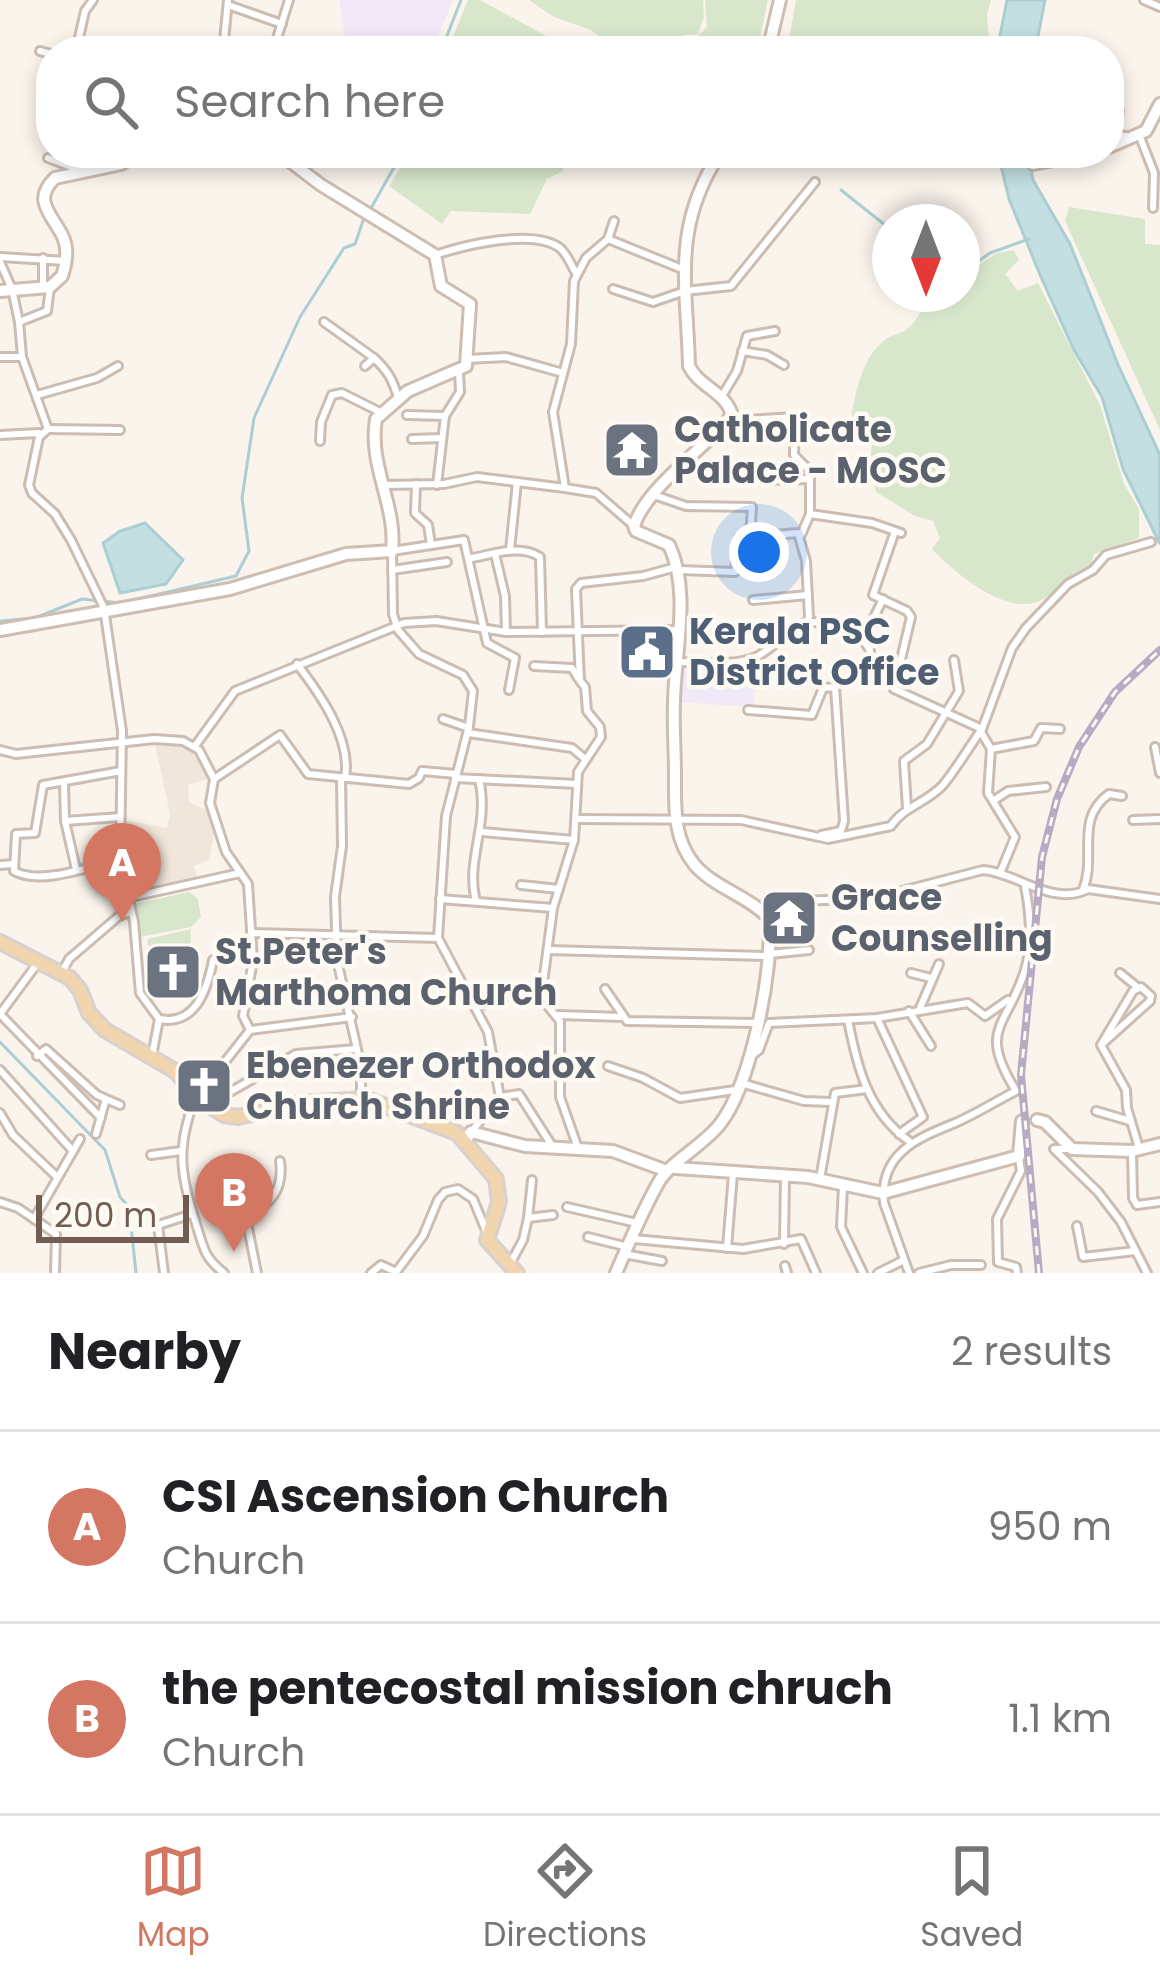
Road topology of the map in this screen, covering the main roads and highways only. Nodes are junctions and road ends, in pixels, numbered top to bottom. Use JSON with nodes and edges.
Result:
{"nodes":[{"id":1,"x":780,"y":0,"type":"edge"},
{"id":2,"x":772,"y":36,"type":"edge"},
{"id":3,"x":1158,"y":112,"type":"edge"},
{"id":4,"x":1124,"y":138,"type":"edge"},
{"id":5,"x":99,"y":168,"type":"edge"},
{"id":6,"x":297,"y":168,"type":"edge"},
{"id":7,"x":712,"y":168,"type":"edge"},
{"id":8,"x":6,"y":290,"type":"edge"},
{"id":9,"x":0,"y":631,"type":"edge"},
{"id":10,"x":0,"y":943,"type":"edge"},
{"id":11,"x":1037,"y":1120,"type":"dead end"},
{"id":12,"x":1022,"y":1121,"type":"dead end"},
{"id":13,"x":469,"y":1135,"type":"junction"},
{"id":14,"x":1160,"y":1144,"type":"edge"},
{"id":15,"x":671,"y":1169,"type":"junction"},
{"id":16,"x":514,"y":1268,"type":"edge"},
{"id":17,"x":616,"y":1273,"type":"edge"}],
"edges":[{"from":1,"to":2,"type":"main road"},
{"from":3,"to":4,"type":"main road"},
{"from":5,"to":8,"type":"main road"},
{"from":6,"to":9,"type":"main road"},
{"from":7,"to":15,"type":"main road"},
{"from":10,"to":13,"type":"main road"},
{"from":11,"to":14,"type":"main road"},
{"from":12,"to":15,"type":"main road"},
{"from":13,"to":15,"type":"main road"},
{"from":13,"to":16,"type":"main road"},
{"from":15,"to":17,"type":"main road"}]}
